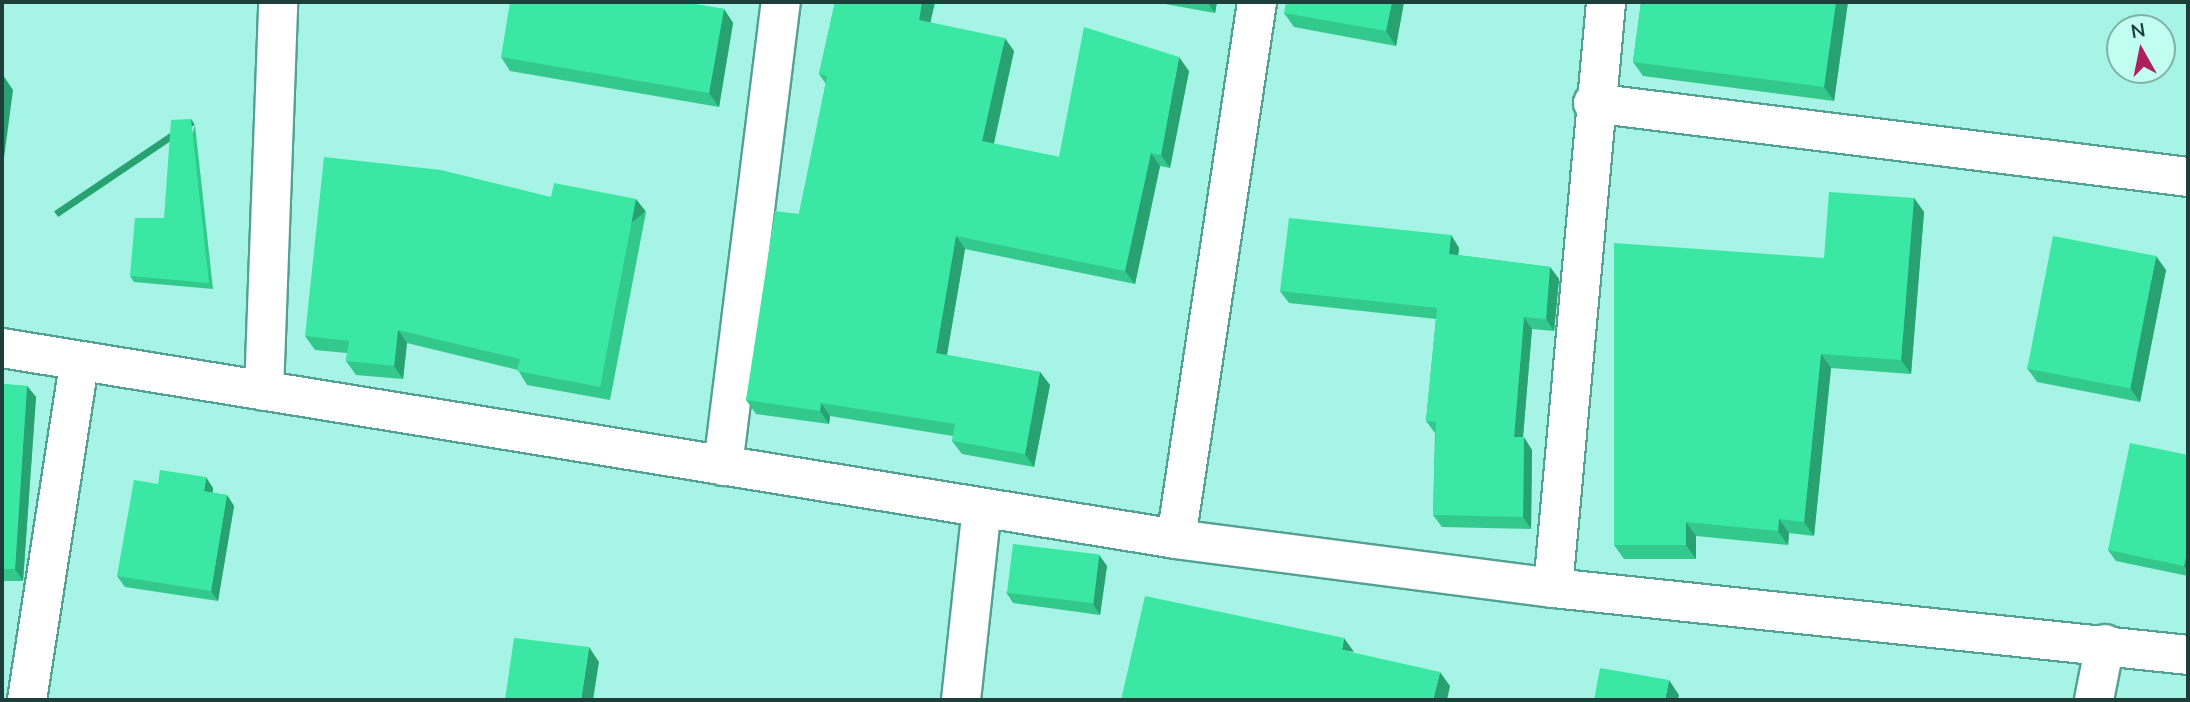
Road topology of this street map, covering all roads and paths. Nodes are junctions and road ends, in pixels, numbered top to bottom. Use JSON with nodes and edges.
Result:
{"nodes":[{"id":1,"x":278,"y":2,"type":"edge"},
{"id":2,"x":781,"y":2,"type":"edge"},
{"id":3,"x":1257,"y":2,"type":"edge"},
{"id":4,"x":1606,"y":2,"type":"edge"},
{"id":5,"x":1593,"y":103,"type":"junction"},
{"id":6,"x":2188,"y":177,"type":"edge"},
{"id":7,"x":2,"y":348,"type":"edge"},
{"id":8,"x":79,"y":363,"type":"junction"},
{"id":9,"x":264,"y":391,"type":"junction"},
{"id":10,"x":723,"y":466,"type":"junction"},
{"id":11,"x":982,"y":508,"type":"junction"},
{"id":12,"x":1176,"y":539,"type":"junction"},
{"id":13,"x":1552,"y":588,"type":"junction"},
{"id":14,"x":2105,"y":644,"type":"junction"},
{"id":15,"x":2188,"y":655,"type":"edge"},
{"id":16,"x":27,"y":700,"type":"edge"},
{"id":17,"x":961,"y":700,"type":"edge"},
{"id":18,"x":2094,"y":700,"type":"edge"}],
"edges":[{"from":1,"to":9,"type":"street"},
{"from":2,"to":10,"type":"street"},
{"from":3,"to":12,"type":"street"},
{"from":4,"to":5,"type":"street"},
{"from":5,"to":6,"type":"street"},
{"from":5,"to":13,"type":"street"},
{"from":7,"to":8,"type":"street"},
{"from":8,"to":9,"type":"street"},
{"from":8,"to":16,"type":"street"},
{"from":9,"to":10,"type":"street"},
{"from":10,"to":11,"type":"street"},
{"from":11,"to":12,"type":"street"},
{"from":11,"to":17,"type":"street"},
{"from":12,"to":13,"type":"street"},
{"from":13,"to":14,"type":"street"},
{"from":14,"to":15,"type":"street"},
{"from":14,"to":18,"type":"street"}]}
